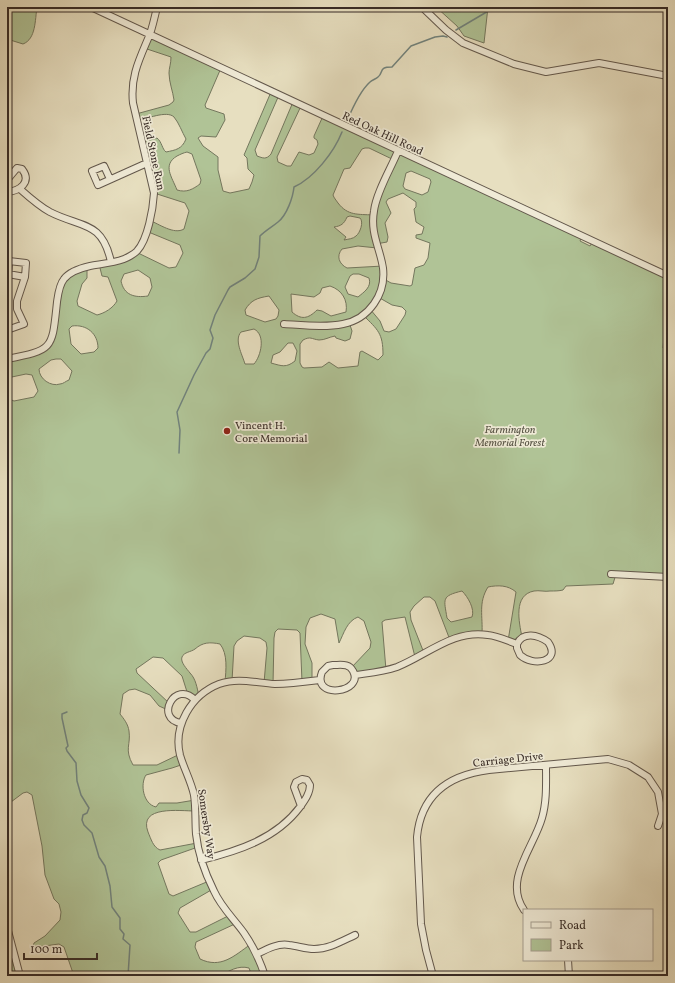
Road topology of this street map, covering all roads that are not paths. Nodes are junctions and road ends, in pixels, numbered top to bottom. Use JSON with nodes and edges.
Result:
{"nodes":[{"id":1,"x":91,"y":7,"type":"edge"},
{"id":2,"x":157,"y":7,"type":"edge"},
{"id":3,"x":422,"y":7,"type":"edge"},
{"id":4,"x":149,"y":34,"type":"junction"},
{"id":5,"x":668,"y":76,"type":"edge"},
{"id":6,"x":398,"y":152,"type":"junction"},
{"id":7,"x":147,"y":164,"type":"junction"},
{"id":8,"x":110,"y":179,"type":"dead end"},
{"id":9,"x":7,"y":180,"type":"edge"},
{"id":10,"x":20,"y":189,"type":"junction"},
{"id":11,"x":7,"y":192,"type":"edge"},
{"id":12,"x":111,"y":262,"type":"junction"},
{"id":13,"x":668,"y":276,"type":"edge"},
{"id":14,"x":25,"y":277,"type":"dead end"},
{"id":15,"x":284,"y":324,"type":"dead end"},
{"id":16,"x":7,"y":330,"type":"edge"},
{"id":17,"x":7,"y":359,"type":"edge"},
{"id":18,"x":611,"y":574,"type":"dead end"},
{"id":19,"x":668,"y":577,"type":"edge"},
{"id":20,"x":517,"y":644,"type":"junction"},
{"id":21,"x":355,"y":675,"type":"junction"},
{"id":22,"x":320,"y":680,"type":"junction"},
{"id":23,"x":194,"y":700,"type":"junction"},
{"id":24,"x":181,"y":723,"type":"junction"},
{"id":25,"x":546,"y":765,"type":"junction"},
{"id":26,"x":301,"y":806,"type":"dead end"},
{"id":27,"x":658,"y":826,"type":"dead end"},
{"id":28,"x":201,"y":860,"type":"junction"},
{"id":29,"x":523,"y":909,"type":"edge"},
{"id":30,"x":7,"y":927,"type":"edge"},
{"id":31,"x":355,"y":934,"type":"dead end"},
{"id":32,"x":257,"y":954,"type":"junction"},
{"id":33,"x":568,"y":961,"type":"edge"},
{"id":34,"x":20,"y":976,"type":"edge"},
{"id":35,"x":265,"y":976,"type":"edge"},
{"id":36,"x":433,"y":976,"type":"edge"},
{"id":37,"x":569,"y":976,"type":"edge"}],
"edges":[{"from":1,"to":4,"type":"street","name":"Red Oak Hill Road"},
{"from":2,"to":4,"type":"street","name":"Field Stone Run"},
{"from":3,"to":5,"type":"street"},
{"from":4,"to":6,"type":"street","name":"Red Oak Hill Road"},
{"from":4,"to":7,"type":"street","name":"Field Stone Run"},
{"from":6,"to":13,"type":"street","name":"Red Oak Hill Road"},
{"from":6,"to":15,"type":"street"},
{"from":7,"to":8,"type":"street"},
{"from":7,"to":12,"type":"street","name":"Field Stone Run"},
{"from":9,"to":10,"type":"street"},
{"from":10,"to":11,"type":"street"},
{"from":10,"to":12,"type":"street"},
{"from":12,"to":17,"type":"street","name":"Field Stone Run"},
{"from":14,"to":16,"type":"street"},
{"from":18,"to":19,"type":"street"},
{"from":20,"to":20,"type":"street"},
{"from":20,"to":21,"type":"street"},
{"from":21,"to":22,"type":"street"},
{"from":21,"to":22,"type":"street"},
{"from":22,"to":23,"type":"street","name":"Somersby Way"},
{"from":23,"to":24,"type":"street","name":"Somersby Way"},
{"from":23,"to":24,"type":"street"},
{"from":24,"to":28,"type":"street","name":"Somersby Way"},
{"from":25,"to":27,"type":"street","name":"Carriage Drive"},
{"from":25,"to":29,"type":"street"},
{"from":25,"to":36,"type":"street","name":"Carriage Drive"},
{"from":26,"to":28,"type":"street"},
{"from":28,"to":32,"type":"street","name":"Somersby Way"},
{"from":30,"to":34,"type":"street"},
{"from":31,"to":32,"type":"street"},
{"from":32,"to":35,"type":"street","name":"Somersby Way"},
{"from":33,"to":37,"type":"street"}]}
